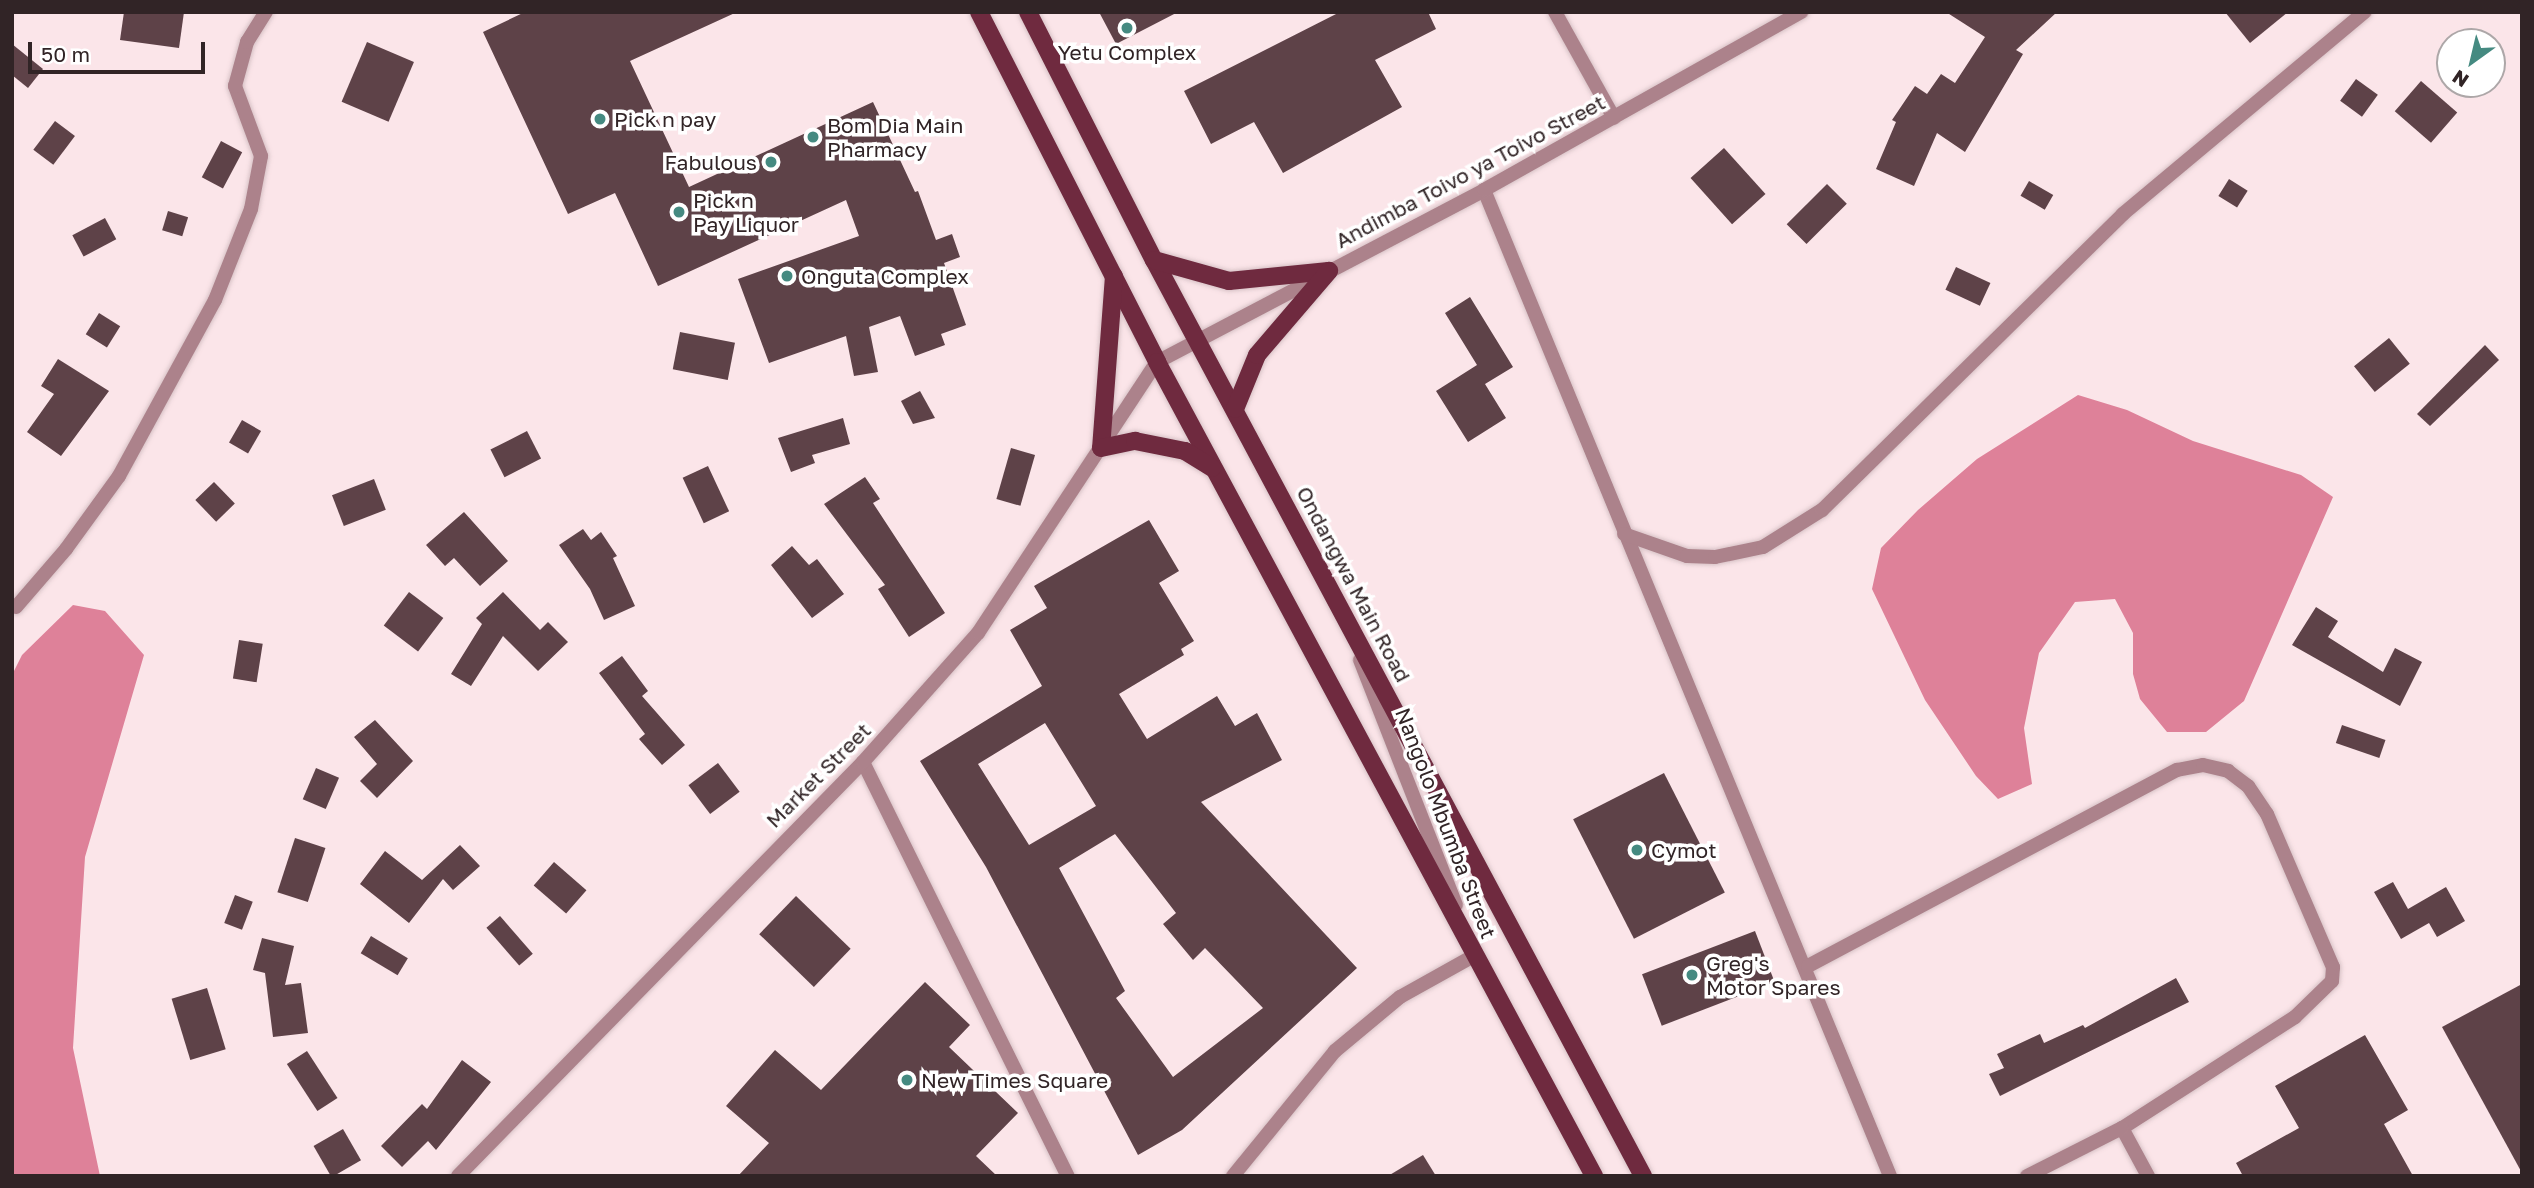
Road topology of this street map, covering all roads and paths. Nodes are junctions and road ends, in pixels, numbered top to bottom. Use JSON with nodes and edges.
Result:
{"nodes":[{"id":1,"x":266,"y":12,"type":"edge"},
{"id":2,"x":979,"y":12,"type":"edge"},
{"id":3,"x":1028,"y":12,"type":"edge"},
{"id":4,"x":1555,"y":12,"type":"edge"},
{"id":5,"x":1801,"y":12,"type":"edge"},
{"id":6,"x":2365,"y":12,"type":"edge"},
{"id":7,"x":1614,"y":118,"type":"junction"},
{"id":8,"x":1484,"y":190,"type":"junction"},
{"id":9,"x":1154,"y":260,"type":"junction"},
{"id":10,"x":1329,"y":271,"type":"junction"},
{"id":11,"x":1114,"y":276,"type":"junction"},
{"id":12,"x":1198,"y":341,"type":"junction"},
{"id":13,"x":1157,"y":362,"type":"junction"},
{"id":14,"x":1235,"y":409,"type":"junction"},
{"id":15,"x":1101,"y":448,"type":"junction"},
{"id":16,"x":1215,"y":470,"type":"junction"},
{"id":17,"x":1624,"y":534,"type":"junction"},
{"id":18,"x":1334,"y":593,"type":"junction"},
{"id":19,"x":16,"y":607,"type":"dead end"},
{"id":20,"x":863,"y":762,"type":"junction"},
{"id":21,"x":1475,"y":955,"type":"junction"},
{"id":22,"x":1808,"y":966,"type":"junction"},
{"id":23,"x":2122,"y":1128,"type":"junction"},
{"id":24,"x":458,"y":1176,"type":"edge"},
{"id":25,"x":1068,"y":1176,"type":"edge"},
{"id":26,"x":1233,"y":1176,"type":"edge"},
{"id":27,"x":1594,"y":1176,"type":"edge"},
{"id":28,"x":1643,"y":1176,"type":"edge"},
{"id":29,"x":1890,"y":1176,"type":"edge"},
{"id":30,"x":2027,"y":1176,"type":"edge"},
{"id":31,"x":2148,"y":1176,"type":"edge"}],
"edges":[{"from":1,"to":19,"type":"street"},
{"from":2,"to":11,"type":"main road"},
{"from":3,"to":9,"type":"main road","name":"Ondangwa Main Road"},
{"from":4,"to":7,"type":"street"},
{"from":5,"to":7,"type":"street","name":"Andimba Toivo ya Toivo Street"},
{"from":6,"to":17,"type":"street"},
{"from":7,"to":8,"type":"street","name":"Andimba Toivo ya Toivo Street"},
{"from":8,"to":10,"type":"street","name":"Andimba Toivo ya Toivo Street"},
{"from":8,"to":17,"type":"street"},
{"from":9,"to":10,"type":"main road"},
{"from":9,"to":12,"type":"main road","name":"Ondangwa Main Road"},
{"from":10,"to":12,"type":"street","name":"Andimba Toivo ya Toivo Street"},
{"from":10,"to":14,"type":"main road"},
{"from":11,"to":13,"type":"main road"},
{"from":11,"to":15,"type":"main road"},
{"from":12,"to":13,"type":"street","name":"Andimba Toivo ya Toivo Street"},
{"from":12,"to":14,"type":"main road","name":"Ondangwa Main Road"},
{"from":13,"to":15,"type":"street","name":"Market Street"},
{"from":13,"to":16,"type":"main road"},
{"from":14,"to":18,"type":"main road","name":"Ondangwa Main Road"},
{"from":15,"to":16,"type":"main road"},
{"from":15,"to":20,"type":"street","name":"Market Street"},
{"from":16,"to":21,"type":"main road"},
{"from":17,"to":22,"type":"street"},
{"from":18,"to":21,"type":"street","name":"Nangolo Mbumba Street"},
{"from":18,"to":28,"type":"main road","name":"Ondangwa Main Road"},
{"from":20,"to":24,"type":"street","name":"Market Street"},
{"from":20,"to":25,"type":"street"},
{"from":21,"to":26,"type":"street","name":"Nangolo Mbumba Street"},
{"from":21,"to":27,"type":"main road"},
{"from":22,"to":23,"type":"street"},
{"from":22,"to":29,"type":"street"},
{"from":23,"to":30,"type":"street"},
{"from":23,"to":31,"type":"street"}]}
